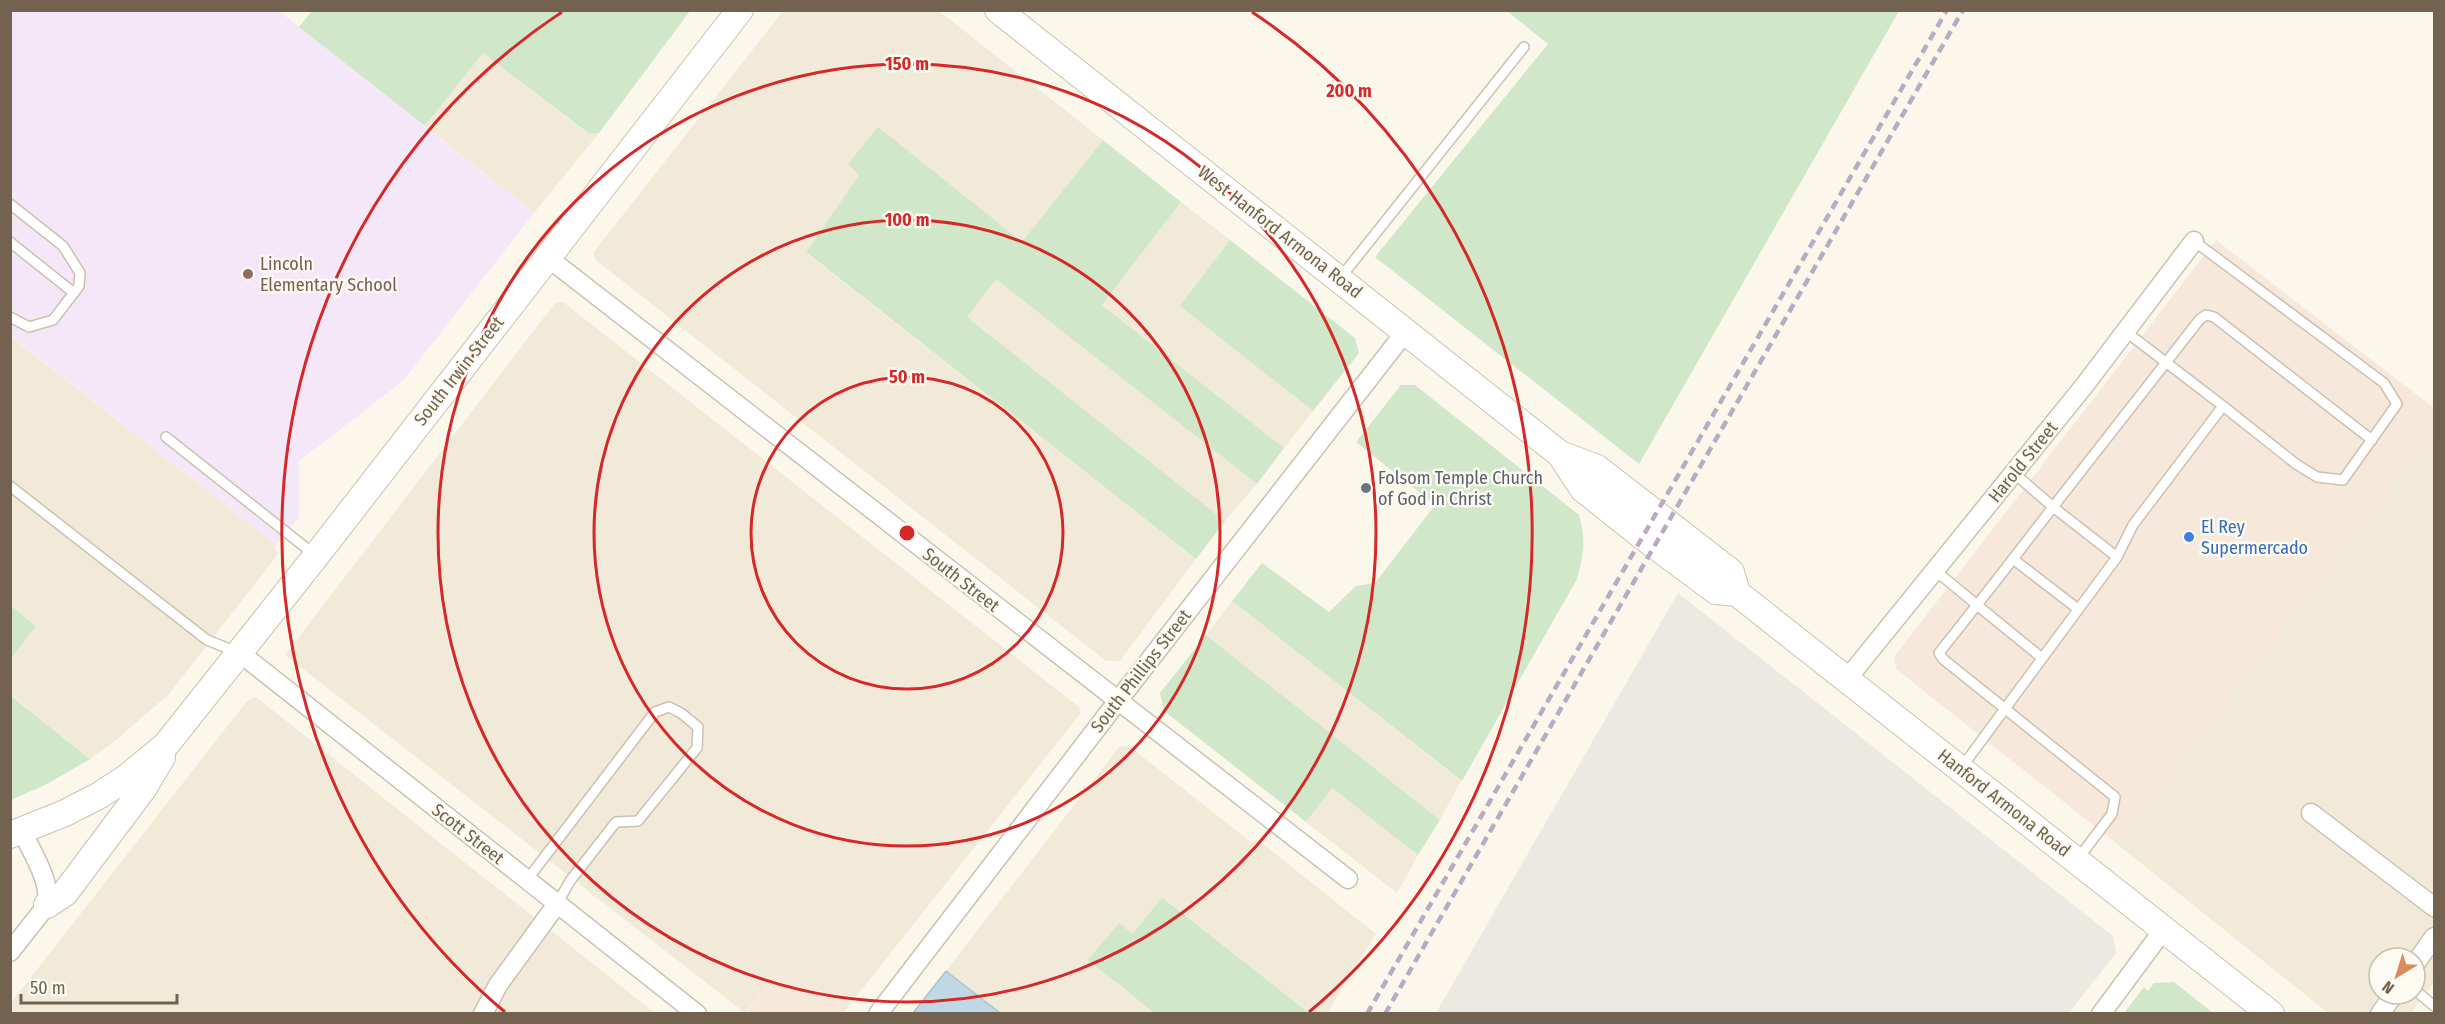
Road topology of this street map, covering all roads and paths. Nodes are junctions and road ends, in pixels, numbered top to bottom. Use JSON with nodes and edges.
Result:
{"nodes":[{"id":1,"x":740,"y":10,"type":"edge"},
{"id":2,"x":998,"y":10,"type":"edge"},
{"id":3,"x":1524,"y":47,"type":"dead end"},
{"id":4,"x":10,"y":204,"type":"edge"},
{"id":5,"x":2194,"y":241,"type":"joint"},
{"id":6,"x":10,"y":242,"type":"edge"},
{"id":7,"x":547,"y":257,"type":"junction"},
{"id":8,"x":1340,"y":279,"type":"junction"},
{"id":9,"x":74,"y":293,"type":"junction"},
{"id":10,"x":10,"y":317,"type":"edge"},
{"id":11,"x":1406,"y":331,"type":"junction"},
{"id":12,"x":2126,"y":331,"type":"junction"},
{"id":13,"x":2166,"y":362,"type":"junction"},
{"id":14,"x":2223,"y":406,"type":"junction"},
{"id":15,"x":166,"y":437,"type":"dead end"},
{"id":16,"x":2372,"y":440,"type":"junction"},
{"id":17,"x":1560,"y":454,"type":"joint"},
{"id":18,"x":2014,"y":473,"type":"junction"},
{"id":19,"x":10,"y":486,"type":"edge"},
{"id":20,"x":2053,"y":507,"type":"junction"},
{"id":21,"x":316,"y":556,"type":"junction"},
{"id":22,"x":2117,"y":557,"type":"junction"},
{"id":23,"x":2013,"y":559,"type":"junction"},
{"id":24,"x":1936,"y":571,"type":"junction"},
{"id":25,"x":1977,"y":605,"type":"junction"},
{"id":26,"x":2078,"y":609,"type":"junction"},
{"id":27,"x":240,"y":653,"type":"junction"},
{"id":28,"x":2042,"y":658,"type":"junction"},
{"id":29,"x":1847,"y":679,"type":"junction"},
{"id":30,"x":1117,"y":702,"type":"junction"},
{"id":31,"x":2005,"y":709,"type":"junction"},
{"id":32,"x":178,"y":731,"type":"junction"},
{"id":33,"x":1960,"y":768,"type":"junction"},
{"id":34,"x":2311,"y":813,"type":"dead end"},
{"id":35,"x":16,"y":833,"type":"edge"},
{"id":36,"x":2077,"y":860,"type":"junction"},
{"id":37,"x":1347,"y":879,"type":"dead end"},
{"id":38,"x":527,"y":880,"type":"junction"},
{"id":39,"x":558,"y":904,"type":"junction"},
{"id":40,"x":47,"y":905,"type":"junction"},
{"id":41,"x":2434,"y":907,"type":"edge"},
{"id":42,"x":2164,"y":929,"type":"junction"},
{"id":43,"x":10,"y":952,"type":"edge"},
{"id":44,"x":483,"y":1014,"type":"edge"},
{"id":45,"x":697,"y":1014,"type":"edge"},
{"id":46,"x":878,"y":1014,"type":"edge"},
{"id":47,"x":2101,"y":1014,"type":"edge"},
{"id":48,"x":2271,"y":1014,"type":"edge"}],
"edges":[{"from":1,"to":7,"type":"main road","name":"South Irwin Street"},
{"from":2,"to":8,"type":"main road","name":"West Hanford Armona Road"},
{"from":3,"to":8,"type":"lane"},
{"from":4,"to":9,"type":"lane"},
{"from":5,"to":12,"type":"street","name":"Harold Street"},
{"from":5,"to":16,"type":"lane"},
{"from":6,"to":9,"type":"lane"},
{"from":7,"to":21,"type":"main road","name":"South Irwin Street"},
{"from":7,"to":30,"type":"street","name":"South Street"},
{"from":8,"to":11,"type":"main road","name":"West Hanford Armona Road"},
{"from":9,"to":10,"type":"lane"},
{"from":11,"to":17,"type":"main road","name":"West Hanford Armona Road"},
{"from":11,"to":30,"type":"street","name":"South Phillips Street"},
{"from":12,"to":13,"type":"lane"},
{"from":12,"to":18,"type":"street","name":"Harold Street"},
{"from":13,"to":14,"type":"lane"},
{"from":13,"to":16,"type":"lane"},
{"from":13,"to":20,"type":"lane"},
{"from":14,"to":16,"type":"lane"},
{"from":14,"to":22,"type":"lane"},
{"from":15,"to":21,"type":"lane"},
{"from":17,"to":29,"type":"main road","name":"Hanford Armona Road"},
{"from":18,"to":20,"type":"lane"},
{"from":18,"to":24,"type":"street","name":"Harold Street"},
{"from":19,"to":27,"type":"lane"},
{"from":20,"to":22,"type":"lane"},
{"from":20,"to":23,"type":"lane"},
{"from":21,"to":27,"type":"main road","name":"South Irwin Street"},
{"from":22,"to":26,"type":"lane"},
{"from":23,"to":25,"type":"lane"},
{"from":23,"to":26,"type":"lane"},
{"from":24,"to":25,"type":"lane"},
{"from":24,"to":29,"type":"street","name":"Harold Street"},
{"from":25,"to":28,"type":"lane"},
{"from":25,"to":31,"type":"lane"},
{"from":26,"to":28,"type":"lane"},
{"from":27,"to":32,"type":"main road","name":"South Irwin Street"},
{"from":27,"to":38,"type":"street","name":"Scott Street"},
{"from":28,"to":31,"type":"lane"},
{"from":29,"to":33,"type":"main road","name":"Hanford Armona Road"},
{"from":30,"to":37,"type":"street","name":"South Street"},
{"from":30,"to":46,"type":"street","name":"South Phillips Street"},
{"from":31,"to":33,"type":"lane"},
{"from":31,"to":36,"type":"lane"},
{"from":32,"to":35,"type":"main road"},
{"from":32,"to":40,"type":"main road"},
{"from":33,"to":36,"type":"main road","name":"Hanford Armona Road"},
{"from":34,"to":41,"type":"street"},
{"from":35,"to":40,"type":"street"},
{"from":36,"to":42,"type":"main road","name":"Hanford Armona Road"},
{"from":38,"to":39,"type":"street","name":"Scott Street"},
{"from":38,"to":39,"type":"lane"},
{"from":39,"to":44,"type":"street"},
{"from":39,"to":45,"type":"street","name":"Scott Street"},
{"from":40,"to":43,"type":"street"},
{"from":42,"to":47,"type":"street"},
{"from":42,"to":48,"type":"main road","name":"Hanford Armona Road"}]}
